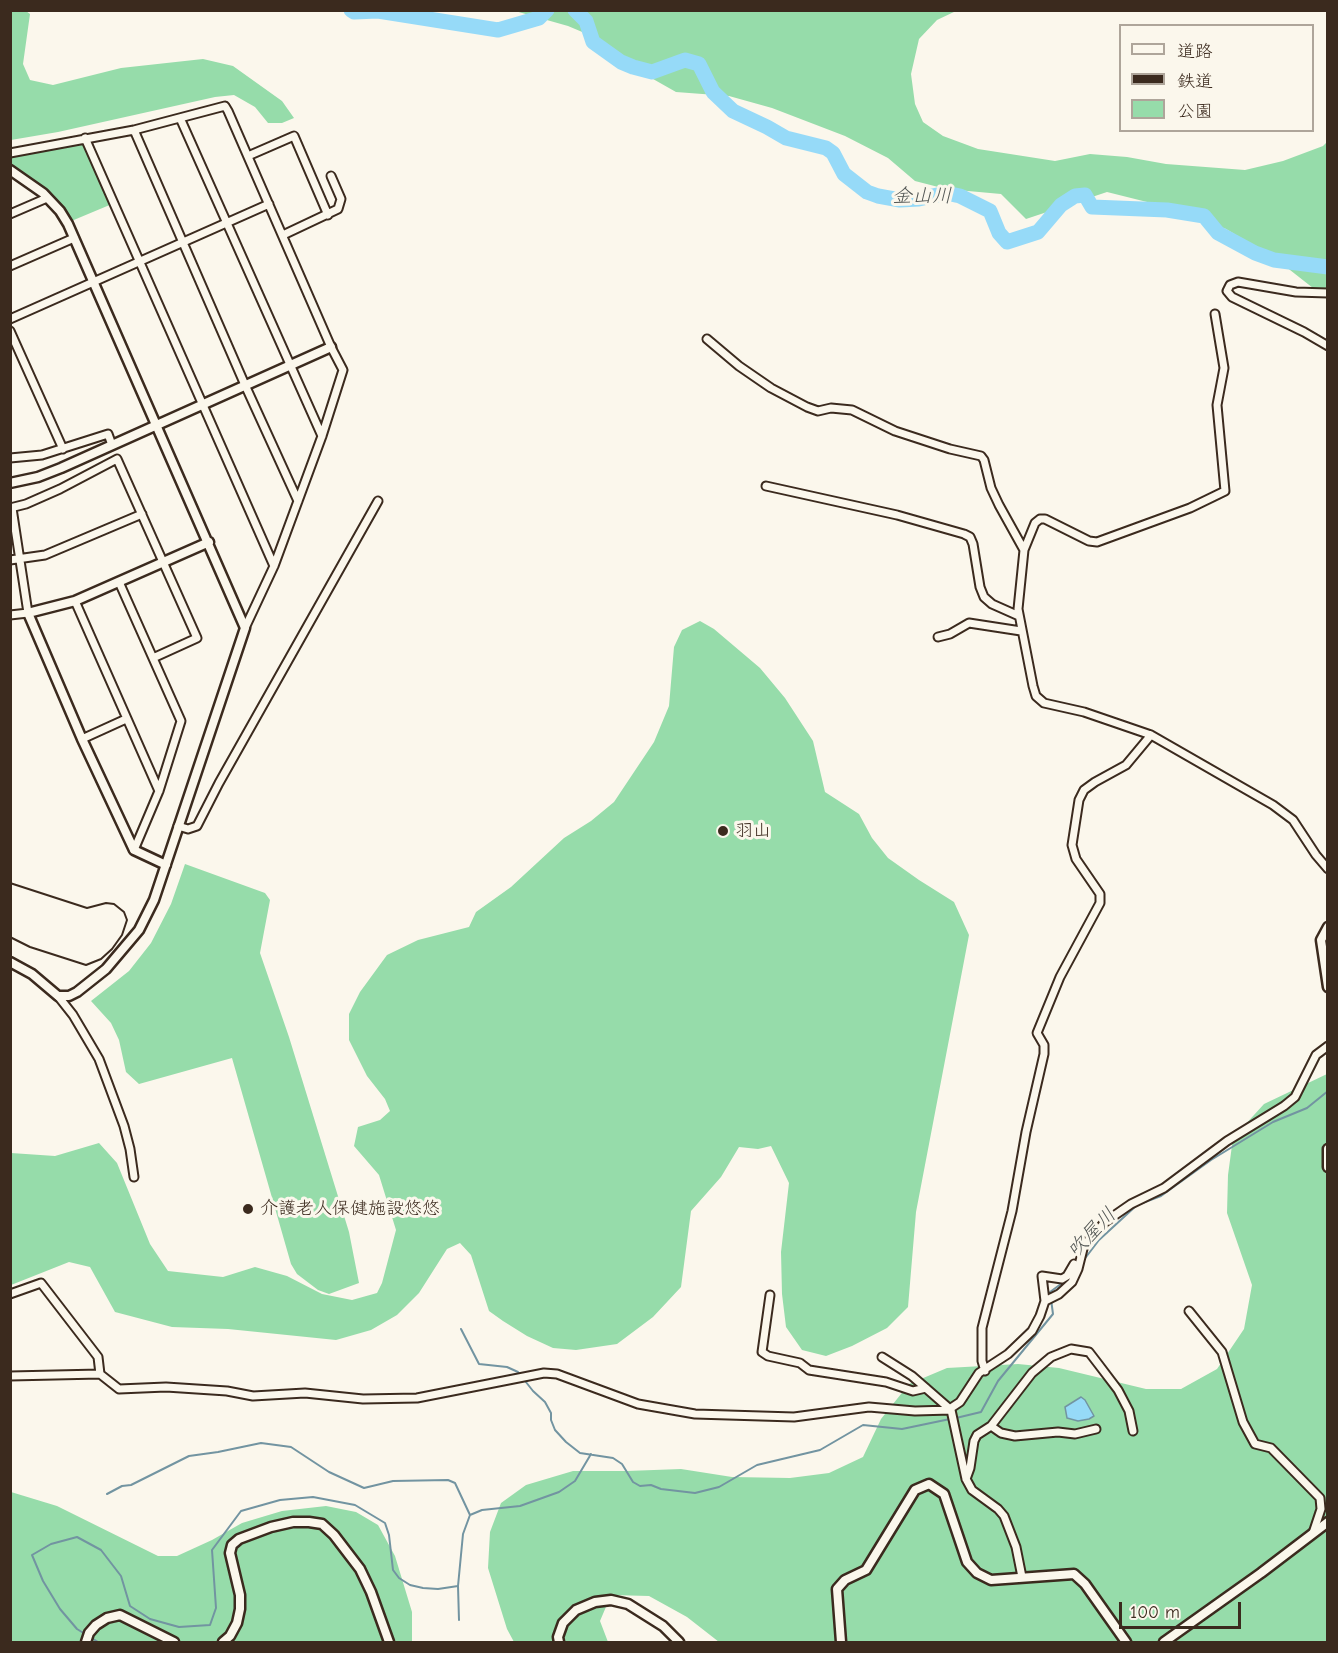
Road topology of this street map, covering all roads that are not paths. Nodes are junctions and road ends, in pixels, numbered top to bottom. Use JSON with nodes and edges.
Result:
{"nodes":[{"id":1,"x":180,"y":118,"type":"junction"},
{"id":2,"x":134,"y":130,"type":"junction"},
{"id":3,"x":85,"y":138,"type":"junction"},
{"id":4,"x":10,"y":153,"type":"edge"},
{"id":5,"x":248,"y":156,"type":"junction"},
{"id":6,"x":10,"y":170,"type":"edge"},
{"id":7,"x":332,"y":176,"type":"dead end"},
{"id":8,"x":47,"y":198,"type":"junction"},
{"id":9,"x":269,"y":204,"type":"junction"},
{"id":10,"x":10,"y":214,"type":"edge"},
{"id":11,"x":328,"y":215,"type":"junction"},
{"id":12,"x":227,"y":223,"type":"junction"},
{"id":13,"x":283,"y":235,"type":"junction"},
{"id":14,"x":74,"y":238,"type":"junction"},
{"id":15,"x":184,"y":243,"type":"junction"},
{"id":16,"x":139,"y":262,"type":"junction"},
{"id":17,"x":10,"y":266,"type":"edge"},
{"id":18,"x":93,"y":281,"type":"junction"},
{"id":19,"x":1328,"y":293,"type":"edge"},
{"id":20,"x":1215,"y":314,"type":"dead end"},
{"id":21,"x":10,"y":319,"type":"edge"},
{"id":22,"x":10,"y":331,"type":"edge"},
{"id":23,"x":707,"y":339,"type":"dead end"},
{"id":24,"x":1328,"y":346,"type":"edge"},
{"id":25,"x":331,"y":347,"type":"junction"},
{"id":26,"x":289,"y":365,"type":"junction"},
{"id":27,"x":245,"y":385,"type":"junction"},
{"id":28,"x":202,"y":404,"type":"junction"},
{"id":29,"x":157,"y":425,"type":"junction"},
{"id":30,"x":322,"y":436,"type":"junction"},
{"id":31,"x":111,"y":445,"type":"junction"},
{"id":32,"x":63,"y":448,"type":"junction"},
{"id":33,"x":10,"y":458,"type":"edge"},
{"id":34,"x":10,"y":483,"type":"edge"},
{"id":35,"x":766,"y":486,"type":"dead end"},
{"id":36,"x":298,"y":501,"type":"junction"},
{"id":37,"x":378,"y":501,"type":"dead end"},
{"id":38,"x":11,"y":508,"type":"edge"},
{"id":39,"x":142,"y":514,"type":"junction"},
{"id":40,"x":209,"y":542,"type":"junction"},
{"id":41,"x":1024,"y":550,"type":"junction"},
{"id":42,"x":10,"y":560,"type":"edge"},
{"id":43,"x":20,"y":560,"type":"junction"},
{"id":44,"x":163,"y":563,"type":"junction"},
{"id":45,"x":274,"y":566,"type":"junction"},
{"id":46,"x":119,"y":582,"type":"junction"},
{"id":47,"x":75,"y":601,"type":"junction"},
{"id":48,"x":28,"y":613,"type":"junction"},
{"id":49,"x":10,"y":615,"type":"edge"},
{"id":50,"x":1019,"y":616,"type":"junction"},
{"id":51,"x":245,"y":628,"type":"junction"},
{"id":52,"x":1021,"y":630,"type":"junction"},
{"id":53,"x":938,"y":637,"type":"dead end"},
{"id":54,"x":153,"y":658,"type":"junction"},
{"id":55,"x":126,"y":719,"type":"junction"},
{"id":56,"x":1150,"y":735,"type":"junction"},
{"id":57,"x":82,"y":739,"type":"junction"},
{"id":58,"x":159,"y":791,"type":"junction"},
{"id":59,"x":178,"y":825,"type":"junction"},
{"id":60,"x":134,"y":850,"type":"junction"},
{"id":61,"x":166,"y":865,"type":"junction"},
{"id":62,"x":1328,"y":869,"type":"edge"},
{"id":63,"x":1328,"y":927,"type":"edge"},
{"id":64,"x":10,"y":962,"type":"edge"},
{"id":65,"x":1328,"y":987,"type":"edge"},
{"id":66,"x":58,"y":996,"type":"junction"},
{"id":67,"x":1328,"y":1046,"type":"edge"},
{"id":68,"x":1328,"y":1149,"type":"edge"},
{"id":69,"x":1328,"y":1167,"type":"edge"},
{"id":70,"x":134,"y":1177,"type":"dead end"},
{"id":71,"x":1074,"y":1264,"type":"dead end"},
{"id":72,"x":10,"y":1294,"type":"edge"},
{"id":73,"x":771,"y":1295,"type":"dead end"},
{"id":74,"x":1045,"y":1301,"type":"junction"},
{"id":75,"x":1189,"y":1311,"type":"dead end"},
{"id":76,"x":882,"y":1357,"type":"dead end"},
{"id":77,"x":985,"y":1371,"type":"junction"},
{"id":78,"x":100,"y":1374,"type":"junction"},
{"id":79,"x":10,"y":1376,"type":"edge"},
{"id":80,"x":926,"y":1388,"type":"junction"},
{"id":81,"x":951,"y":1409,"type":"junction"},
{"id":82,"x":991,"y":1426,"type":"junction"},
{"id":83,"x":1096,"y":1429,"type":"dead end"},
{"id":84,"x":1133,"y":1431,"type":"dead end"},
{"id":85,"x":966,"y":1479,"type":"junction"},
{"id":86,"x":1328,"y":1522,"type":"edge"},
{"id":87,"x":1313,"y":1534,"type":"junction"},
{"id":88,"x":1022,"y":1577,"type":"junction"},
{"id":89,"x":86,"y":1642,"type":"edge"},
{"id":90,"x":174,"y":1642,"type":"edge"},
{"id":91,"x":223,"y":1642,"type":"edge"},
{"id":92,"x":389,"y":1642,"type":"edge"},
{"id":93,"x":559,"y":1642,"type":"edge"},
{"id":94,"x":679,"y":1642,"type":"edge"},
{"id":95,"x":841,"y":1642,"type":"edge"},
{"id":96,"x":1126,"y":1642,"type":"edge"},
{"id":97,"x":1164,"y":1642,"type":"edge"}],
"edges":[{"from":1,"to":2,"type":"street"},
{"from":1,"to":5,"type":"street"},
{"from":1,"to":12,"type":"street"},
{"from":2,"to":3,"type":"street"},
{"from":2,"to":15,"type":"street"},
{"from":3,"to":4,"type":"street"},
{"from":3,"to":16,"type":"street"},
{"from":5,"to":9,"type":"street"},
{"from":5,"to":11,"type":"street"},
{"from":6,"to":8,"type":"street"},
{"from":7,"to":11,"type":"street"},
{"from":8,"to":10,"type":"street"},
{"from":8,"to":14,"type":"street"},
{"from":9,"to":12,"type":"street"},
{"from":9,"to":13,"type":"street"},
{"from":11,"to":13,"type":"street"},
{"from":12,"to":15,"type":"street"},
{"from":12,"to":26,"type":"street"},
{"from":13,"to":25,"type":"street"},
{"from":14,"to":17,"type":"street"},
{"from":14,"to":18,"type":"street"},
{"from":15,"to":16,"type":"street"},
{"from":15,"to":27,"type":"street"},
{"from":16,"to":18,"type":"street"},
{"from":16,"to":28,"type":"street"},
{"from":18,"to":21,"type":"street"},
{"from":18,"to":29,"type":"street"},
{"from":19,"to":24,"type":"street"},
{"from":20,"to":41,"type":"street"},
{"from":22,"to":32,"type":"street"},
{"from":23,"to":41,"type":"street"},
{"from":25,"to":26,"type":"street"},
{"from":25,"to":30,"type":"street"},
{"from":26,"to":27,"type":"street"},
{"from":26,"to":30,"type":"street"},
{"from":27,"to":28,"type":"street"},
{"from":27,"to":36,"type":"street"},
{"from":28,"to":29,"type":"street"},
{"from":28,"to":45,"type":"street"},
{"from":29,"to":31,"type":"street"},
{"from":29,"to":40,"type":"street"},
{"from":30,"to":36,"type":"street"},
{"from":31,"to":32,"type":"street"},
{"from":31,"to":34,"type":"street"},
{"from":32,"to":33,"type":"street"},
{"from":35,"to":50,"type":"street"},
{"from":36,"to":45,"type":"street"},
{"from":37,"to":59,"type":"street"},
{"from":38,"to":39,"type":"street"},
{"from":38,"to":43,"type":"street"},
{"from":39,"to":43,"type":"street"},
{"from":39,"to":44,"type":"street"},
{"from":40,"to":44,"type":"street"},
{"from":40,"to":51,"type":"street"},
{"from":41,"to":50,"type":"street"},
{"from":42,"to":43,"type":"street"},
{"from":43,"to":48,"type":"street"},
{"from":44,"to":46,"type":"street"},
{"from":44,"to":54,"type":"street"},
{"from":45,"to":51,"type":"street"},
{"from":46,"to":47,"type":"street"},
{"from":46,"to":54,"type":"street"},
{"from":47,"to":48,"type":"street"},
{"from":47,"to":55,"type":"street"},
{"from":48,"to":49,"type":"street"},
{"from":48,"to":57,"type":"street"},
{"from":50,"to":52,"type":"street"},
{"from":51,"to":59,"type":"street"},
{"from":52,"to":53,"type":"street"},
{"from":52,"to":56,"type":"street"},
{"from":54,"to":58,"type":"street"},
{"from":55,"to":57,"type":"street"},
{"from":55,"to":58,"type":"street"},
{"from":56,"to":62,"type":"street"},
{"from":56,"to":77,"type":"street"},
{"from":57,"to":60,"type":"street"},
{"from":58,"to":60,"type":"street"},
{"from":59,"to":61,"type":"street"},
{"from":60,"to":61,"type":"street"},
{"from":61,"to":66,"type":"street"},
{"from":63,"to":65,"type":"street"},
{"from":64,"to":66,"type":"street"},
{"from":66,"to":70,"type":"street"},
{"from":67,"to":74,"type":"street"},
{"from":68,"to":69,"type":"street"},
{"from":71,"to":74,"type":"street"},
{"from":72,"to":78,"type":"street"},
{"from":73,"to":80,"type":"street"},
{"from":74,"to":77,"type":"street"},
{"from":75,"to":87,"type":"street"},
{"from":76,"to":80,"type":"street"},
{"from":77,"to":81,"type":"street"},
{"from":78,"to":79,"type":"street"},
{"from":78,"to":81,"type":"street"},
{"from":80,"to":81,"type":"street"},
{"from":81,"to":85,"type":"street"},
{"from":82,"to":83,"type":"street"},
{"from":82,"to":84,"type":"street"},
{"from":82,"to":85,"type":"street"},
{"from":85,"to":88,"type":"street"},
{"from":86,"to":87,"type":"street"},
{"from":87,"to":97,"type":"street"},
{"from":88,"to":95,"type":"street"},
{"from":88,"to":96,"type":"street"},
{"from":89,"to":90,"type":"street"},
{"from":91,"to":92,"type":"street"},
{"from":93,"to":94,"type":"street"}]}
